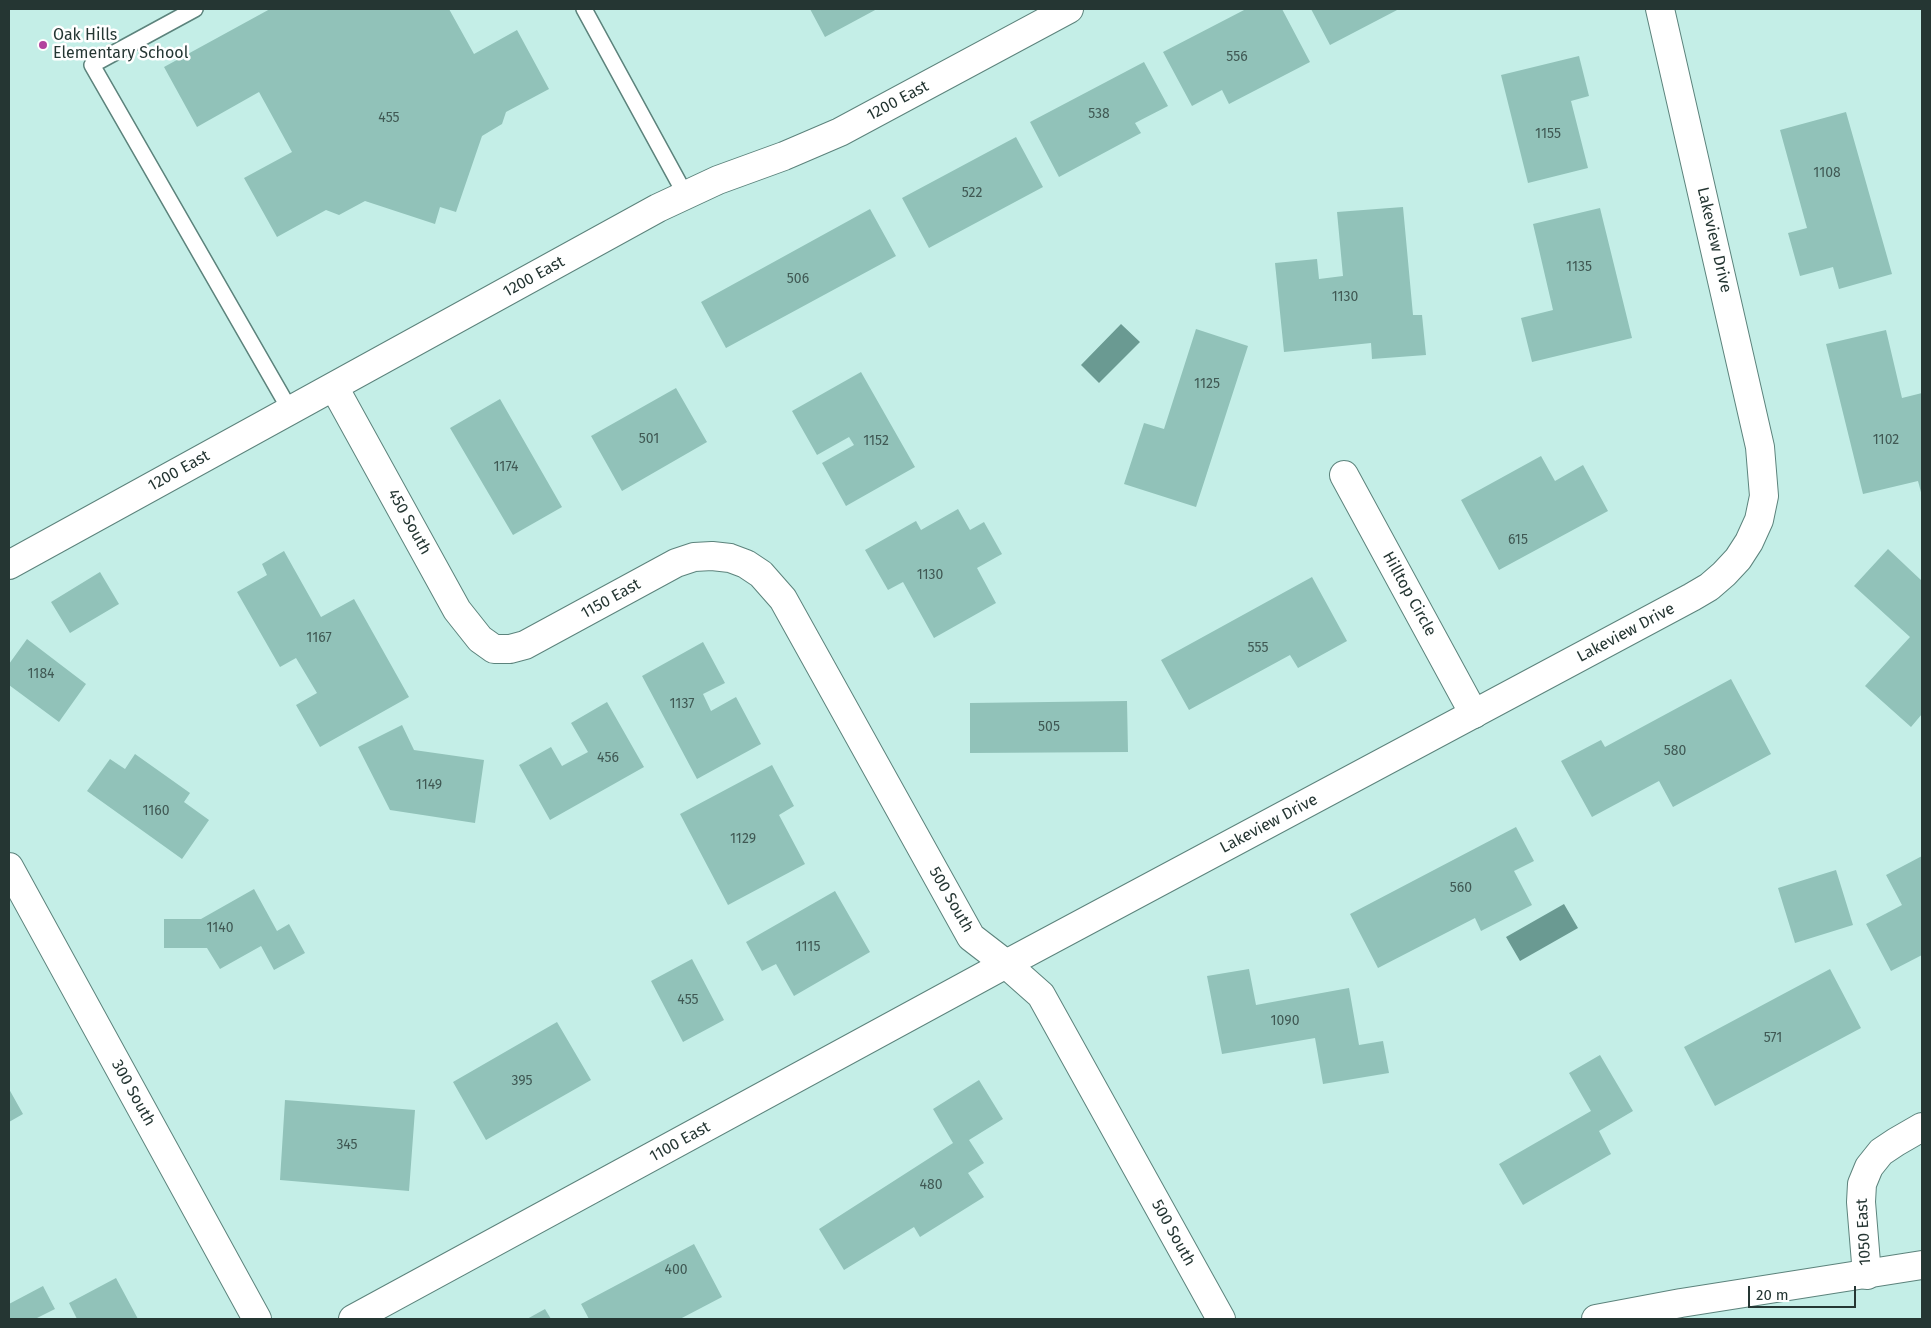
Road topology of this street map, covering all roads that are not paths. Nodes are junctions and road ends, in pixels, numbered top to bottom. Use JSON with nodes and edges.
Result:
{"nodes":[{"id":1,"x":195,"y":9,"type":"edge"},
{"id":2,"x":584,"y":9,"type":"edge"},
{"id":3,"x":1069,"y":9,"type":"edge"},
{"id":4,"x":1660,"y":9,"type":"edge"},
{"id":5,"x":685,"y":194,"type":"junction"},
{"id":6,"x":334,"y":386,"type":"junction"},
{"id":7,"x":290,"y":410,"type":"junction"},
{"id":8,"x":1344,"y":475,"type":"dead end"},
{"id":9,"x":730,"y":558,"type":"joint"},
{"id":10,"x":9,"y":565,"type":"edge"},
{"id":11,"x":494,"y":649,"type":"joint"},
{"id":12,"x":1474,"y":714,"type":"junction"},
{"id":13,"x":9,"y":867,"type":"edge"},
{"id":14,"x":1006,"y":964,"type":"junction"},
{"id":15,"x":1922,"y":1127,"type":"edge"},
{"id":16,"x":1922,"y":1265,"type":"edge"},
{"id":17,"x":1867,"y":1275,"type":"junction"},
{"id":18,"x":257,"y":1319,"type":"edge"},
{"id":19,"x":352,"y":1319,"type":"edge"},
{"id":20,"x":1221,"y":1319,"type":"edge"},
{"id":21,"x":1596,"y":1319,"type":"edge"}],
"edges":[{"from":1,"to":7,"type":"lane"},
{"from":2,"to":5,"type":"lane"},
{"from":3,"to":5,"type":"street","name":"1200 East"},
{"from":4,"to":12,"type":"street","name":"Lakeview Drive"},
{"from":5,"to":6,"type":"street","name":"1200 East"},
{"from":6,"to":7,"type":"street","name":"1200 East"},
{"from":6,"to":11,"type":"street","name":"450 South"},
{"from":7,"to":10,"type":"street","name":"1200 East"},
{"from":8,"to":12,"type":"street","name":"Hilltop Circle"},
{"from":9,"to":11,"type":"street","name":"1150 East"},
{"from":9,"to":14,"type":"street","name":"500 South"},
{"from":12,"to":14,"type":"street","name":"Lakeview Drive"},
{"from":13,"to":18,"type":"street","name":"300 South"},
{"from":14,"to":19,"type":"street","name":"1100 East"},
{"from":14,"to":20,"type":"street","name":"500 South"},
{"from":15,"to":17,"type":"street","name":"1050 East"},
{"from":16,"to":17,"type":"street"},
{"from":17,"to":21,"type":"street"}]}
